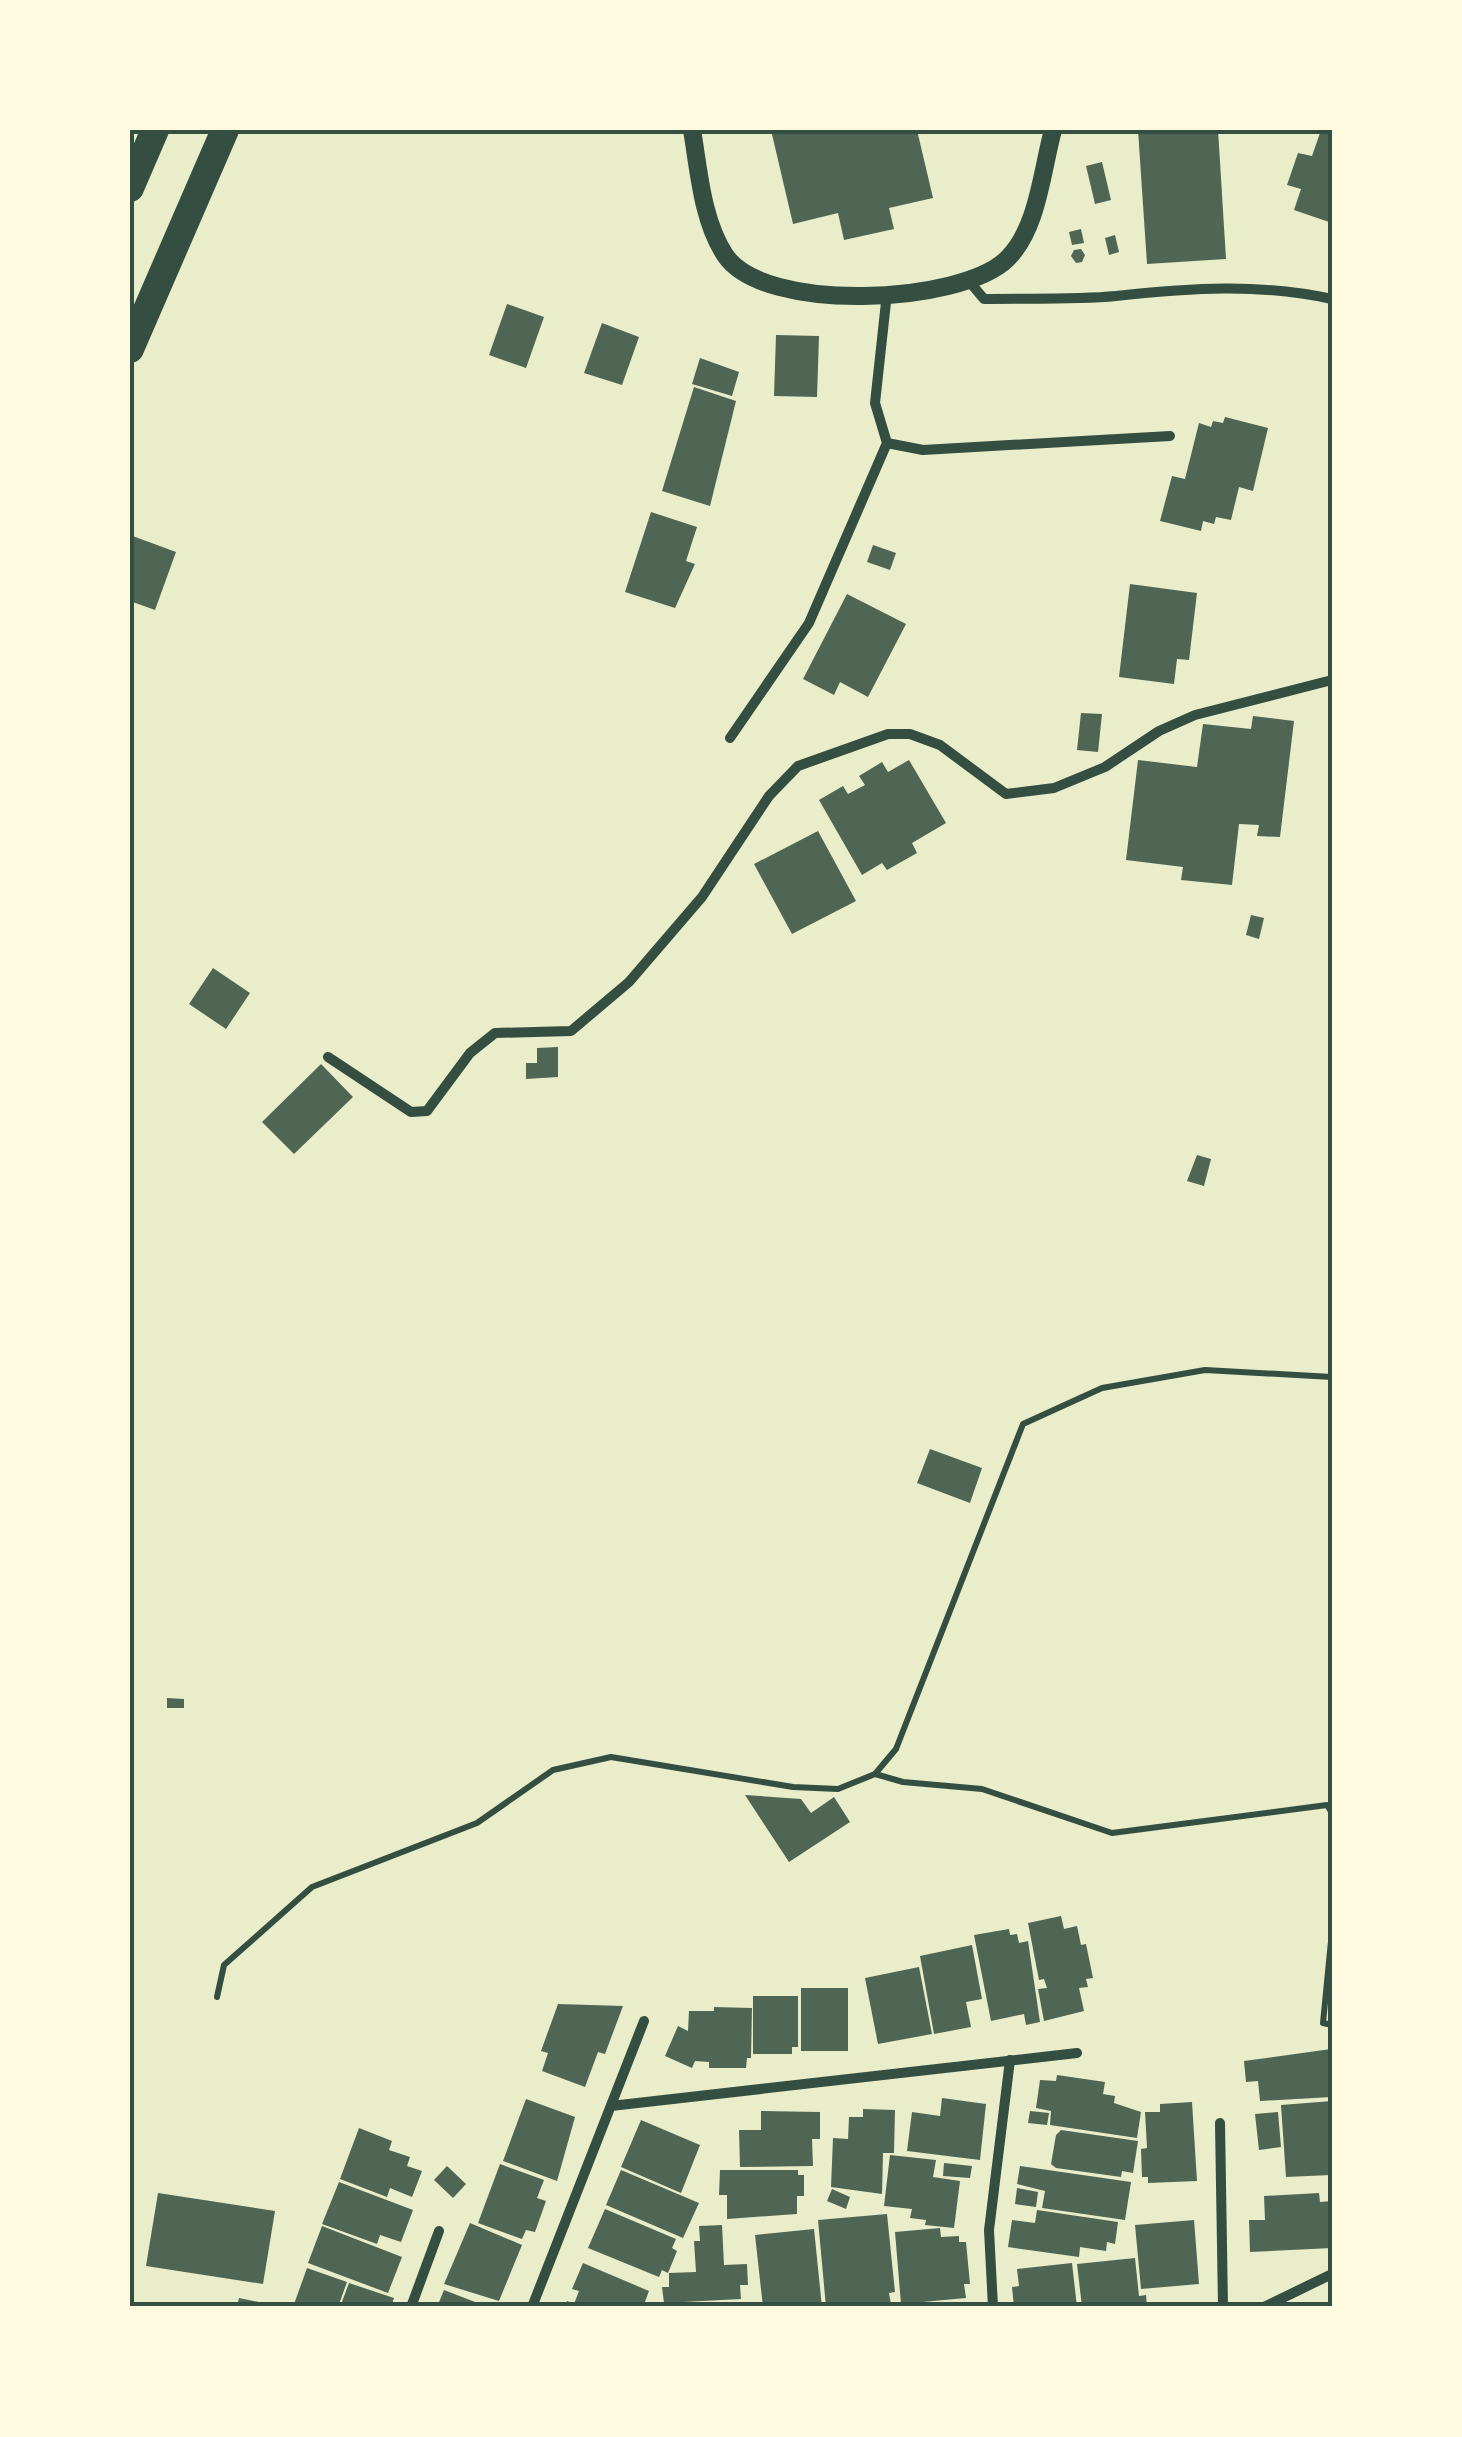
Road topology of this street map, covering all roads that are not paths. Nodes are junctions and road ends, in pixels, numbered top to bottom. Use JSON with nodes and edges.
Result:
{"nodes":[{"id":1,"x":156,"y":130,"type":"edge"},
{"id":2,"x":225,"y":130,"type":"edge"},
{"id":3,"x":692,"y":130,"type":"edge"},
{"id":4,"x":1052,"y":130,"type":"edge"},
{"id":5,"x":130,"y":188,"type":"edge"},
{"id":6,"x":968,"y":280,"type":"junction"},
{"id":7,"x":887,"y":292,"type":"junction"},
{"id":8,"x":1332,"y":299,"type":"edge"},
{"id":9,"x":130,"y":350,"type":"edge"},
{"id":10,"x":1170,"y":436,"type":"dead end"},
{"id":11,"x":887,"y":443,"type":"junction"},
{"id":12,"x":1332,"y":680,"type":"edge"},
{"id":13,"x":730,"y":738,"type":"dead end"},
{"id":14,"x":328,"y":1057,"type":"dead end"},
{"id":15,"x":644,"y":2020,"type":"dead end"},
{"id":16,"x":1076,"y":2052,"type":"dead end"},
{"id":17,"x":1010,"y":2060,"type":"junction"},
{"id":18,"x":611,"y":2106,"type":"junction"},
{"id":19,"x":1220,"y":2122,"type":"dead end"},
{"id":20,"x":439,"y":2231,"type":"dead end"},
{"id":21,"x":1332,"y":2274,"type":"edge"},
{"id":22,"x":411,"y":2307,"type":"edge"},
{"id":23,"x":532,"y":2307,"type":"edge"},
{"id":24,"x":993,"y":2307,"type":"edge"},
{"id":25,"x":1223,"y":2307,"type":"edge"},
{"id":26,"x":1264,"y":2307,"type":"edge"}],
"edges":[{"from":1,"to":5,"type":"highway"},
{"from":2,"to":9,"type":"highway"},
{"from":3,"to":7,"type":"street"},
{"from":4,"to":6,"type":"street"},
{"from":6,"to":7,"type":"street"},
{"from":6,"to":8,"type":"street"},
{"from":7,"to":11,"type":"street"},
{"from":10,"to":11,"type":"street"},
{"from":11,"to":13,"type":"street"},
{"from":12,"to":14,"type":"street"},
{"from":15,"to":18,"type":"street"},
{"from":16,"to":17,"type":"street"},
{"from":17,"to":18,"type":"street"},
{"from":17,"to":24,"type":"street"},
{"from":18,"to":23,"type":"street"},
{"from":19,"to":25,"type":"street"},
{"from":20,"to":22,"type":"street"},
{"from":21,"to":26,"type":"street"}]}
